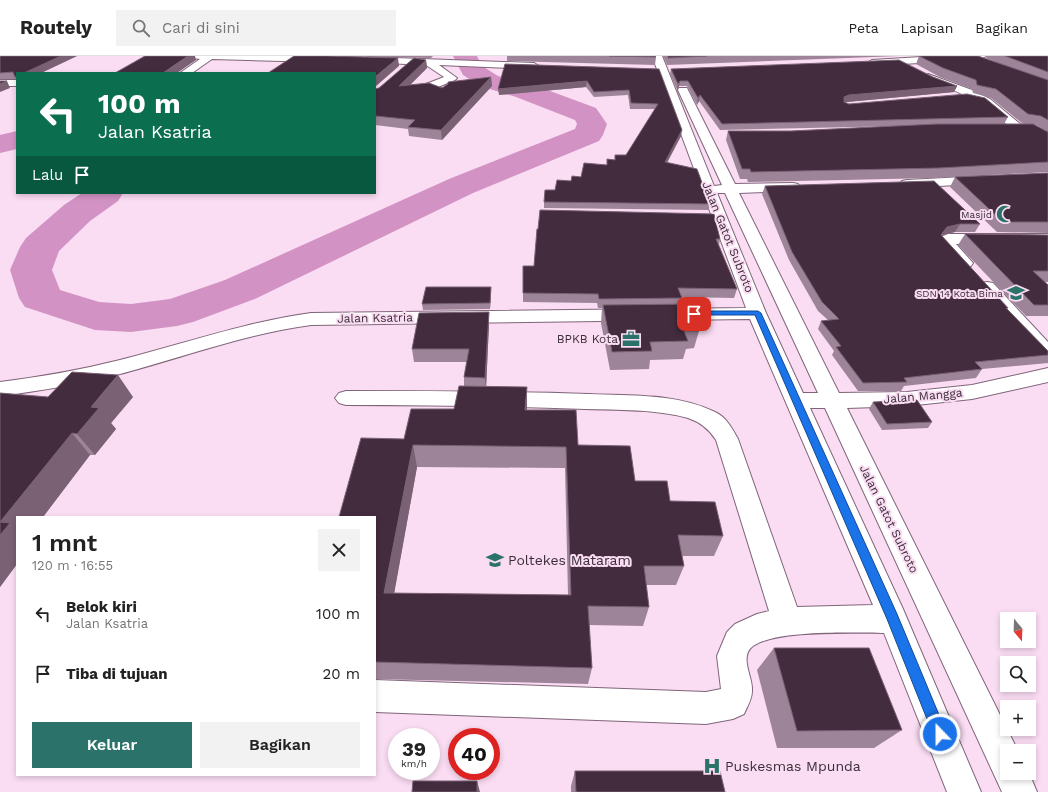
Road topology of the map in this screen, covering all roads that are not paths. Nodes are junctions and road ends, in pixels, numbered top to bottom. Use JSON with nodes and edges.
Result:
{"nodes":[{"id":1,"x":196,"y":56,"type":"edge"},
{"id":2,"x":212,"y":56,"type":"edge"},
{"id":3,"x":273,"y":57,"type":"edge"},
{"id":4,"x":331,"y":59,"type":"edge"},
{"id":5,"x":361,"y":60,"type":"edge"},
{"id":6,"x":984,"y":60,"type":"edge"},
{"id":7,"x":899,"y":61,"type":"junction"},
{"id":8,"x":412,"y":62,"type":"junction"},
{"id":9,"x":428,"y":62,"type":"junction"},
{"id":10,"x":862,"y":63,"type":"edge"},
{"id":11,"x":547,"y":66,"type":"edge"},
{"id":12,"x":662,"y":67,"type":"edge"},
{"id":13,"x":402,"y":71,"type":"edge"},
{"id":14,"x":187,"y":72,"type":"edge"},
{"id":15,"x":0,"y":83,"type":"edge"},
{"id":16,"x":16,"y":83,"type":"edge"},
{"id":17,"x":443,"y":92,"type":"edge"},
{"id":18,"x":952,"y":96,"type":"edge"},
{"id":19,"x":986,"y":102,"type":"junction"},
{"id":20,"x":1003,"y":128,"type":"edge"},
{"id":21,"x":705,"y":136,"type":"junction"},
{"id":22,"x":994,"y":180,"type":"edge"},
{"id":23,"x":934,"y":183,"type":"junction"},
{"id":24,"x":897,"y":184,"type":"edge"},
{"id":25,"x":802,"y":187,"type":"edge"},
{"id":26,"x":709,"y":189,"type":"junction"},
{"id":27,"x":730,"y":189,"type":"junction"},
{"id":28,"x":945,"y":193,"type":"edge"},
{"id":29,"x":977,"y":224,"type":"edge"},
{"id":30,"x":993,"y":239,"type":"junction"},
{"id":31,"x":1048,"y":239,"type":"edge"},
{"id":32,"x":758,"y":313,"type":"junction"},
{"id":33,"x":1048,"y":354,"type":"edge"},
{"id":34,"x":1048,"y":375,"type":"edge"},
{"id":35,"x":0,"y":389,"type":"edge"},
{"id":36,"x":346,"y":398,"type":"dead end"},
{"id":37,"x":797,"y":401,"type":"junction"},
{"id":38,"x":832,"y":401,"type":"junction"},
{"id":39,"x":893,"y":618,"type":"junction"},
{"id":40,"x":787,"y":621,"type":"junction"},
{"id":41,"x":376,"y":696,"type":"edge"},
{"id":42,"x":1000,"y":750,"type":"edge"},
{"id":43,"x":1014,"y":780,"type":"edge"},
{"id":44,"x":964,"y":792,"type":"edge"},
{"id":45,"x":1020,"y":792,"type":"edge"}],
"edges":[{"from":1,"to":2,"type":"street"},
{"from":2,"to":3,"type":"street"},
{"from":2,"to":14,"type":"street"},
{"from":3,"to":4,"type":"street"},
{"from":5,"to":8,"type":"street"},
{"from":6,"to":7,"type":"street"},
{"from":7,"to":10,"type":"street"},
{"from":7,"to":19,"type":"street"},
{"from":8,"to":9,"type":"street"},
{"from":8,"to":13,"type":"street"},
{"from":9,"to":11,"type":"street"},
{"from":9,"to":17,"type":"street"},
{"from":12,"to":21,"type":"street","name":"Jalan Gatot Subroto"},
{"from":15,"to":16,"type":"street"},
{"from":18,"to":19,"type":"street"},
{"from":19,"to":20,"type":"street"},
{"from":21,"to":26,"type":"street","name":"Jalan Gatot Subroto"},
{"from":21,"to":27,"type":"street","name":"Jalan Gatot Subroto"},
{"from":22,"to":23,"type":"street"},
{"from":23,"to":24,"type":"street"},
{"from":23,"to":28,"type":"street"},
{"from":25,"to":27,"type":"street"},
{"from":26,"to":27,"type":"street"},
{"from":26,"to":32,"type":"street","name":"Jalan Gatot Subroto"},
{"from":27,"to":38,"type":"street","name":"Jalan Gatot Subroto"},
{"from":29,"to":30,"type":"street"},
{"from":30,"to":31,"type":"street"},
{"from":30,"to":33,"type":"street"},
{"from":32,"to":35,"type":"street","name":"Jalan Ksatria"},
{"from":32,"to":37,"type":"street","name":"Jalan Gatot Subroto"},
{"from":34,"to":38,"type":"street","name":"Jalan Mangga"},
{"from":36,"to":40,"type":"street"},
{"from":37,"to":38,"type":"street","name":"Jalan Mangga"},
{"from":37,"to":39,"type":"street","name":"Jalan Gatot Subroto"},
{"from":38,"to":42,"type":"street","name":"Jalan Gatot Subroto"},
{"from":39,"to":40,"type":"street"},
{"from":39,"to":44,"type":"street","name":"Jalan Gatot Subroto"},
{"from":40,"to":41,"type":"street"},
{"from":43,"to":45,"type":"street"}]}
